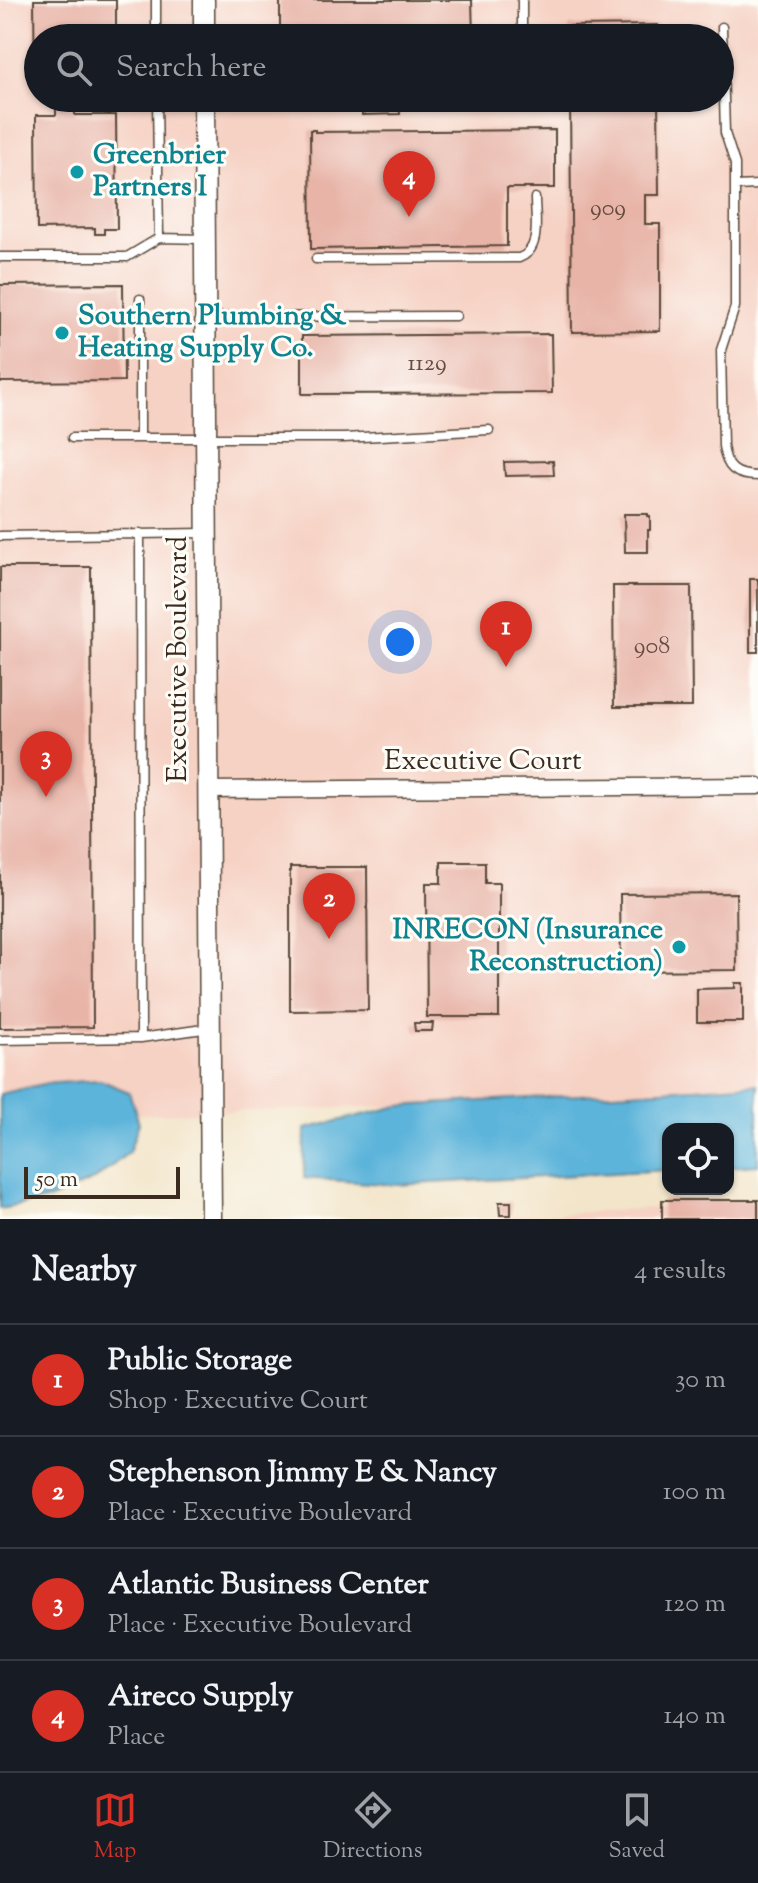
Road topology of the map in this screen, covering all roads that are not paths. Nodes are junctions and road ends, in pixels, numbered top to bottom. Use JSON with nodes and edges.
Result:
{"nodes":[{"id":1,"x":156,"y":0,"type":"edge"},
{"id":2,"x":204,"y":0,"type":"edge"},
{"id":3,"x":522,"y":0,"type":"edge"},
{"id":4,"x":156,"y":24,"type":"edge"},
{"id":5,"x":204,"y":24,"type":"edge"},
{"id":6,"x":522,"y":24,"type":"edge"},
{"id":7,"x":157,"y":112,"type":"edge"},
{"id":8,"x":204,"y":112,"type":"edge"},
{"id":9,"x":724,"y":112,"type":"edge"},
{"id":10,"x":758,"y":185,"type":"edge"},
{"id":11,"x":735,"y":186,"type":"junction"},
{"id":12,"x":535,"y":198,"type":"dead end"},
{"id":13,"x":159,"y":238,"type":"junction"},
{"id":14,"x":205,"y":239,"type":"junction"},
{"id":15,"x":0,"y":257,"type":"edge"},
{"id":16,"x":316,"y":259,"type":"dead end"},
{"id":17,"x":140,"y":299,"type":"dead end"},
{"id":18,"x":456,"y":316,"type":"dead end"},
{"id":19,"x":206,"y":317,"type":"junction"},
{"id":20,"x":489,"y":430,"type":"dead end"},
{"id":21,"x":72,"y":438,"type":"dead end"},
{"id":22,"x":140,"y":438,"type":"junction"},
{"id":23,"x":206,"y":438,"type":"junction"},
{"id":24,"x":758,"y":476,"type":"edge"},
{"id":25,"x":140,"y":533,"type":"junction"},
{"id":26,"x":206,"y":533,"type":"junction"},
{"id":27,"x":0,"y":536,"type":"edge"},
{"id":28,"x":758,"y":786,"type":"edge"},
{"id":29,"x":208,"y":790,"type":"junction"},
{"id":30,"x":210,"y":1028,"type":"junction"},
{"id":31,"x":141,"y":1038,"type":"junction"},
{"id":32,"x":0,"y":1040,"type":"edge"},
{"id":33,"x":211,"y":1219,"type":"edge"}],
"edges":[{"from":1,"to":4,"type":"lane"},
{"from":2,"to":5,"type":"street"},
{"from":3,"to":6,"type":"lane"},
{"from":7,"to":13,"type":"lane"},
{"from":8,"to":14,"type":"street","name":"Executive Boulevard"},
{"from":9,"to":11,"type":"lane"},
{"from":10,"to":11,"type":"lane"},
{"from":11,"to":24,"type":"lane"},
{"from":12,"to":16,"type":"lane"},
{"from":13,"to":14,"type":"lane"},
{"from":13,"to":15,"type":"lane"},
{"from":14,"to":19,"type":"street","name":"Executive Boulevard"},
{"from":17,"to":22,"type":"lane"},
{"from":18,"to":19,"type":"lane"},
{"from":19,"to":23,"type":"street","name":"Executive Boulevard"},
{"from":20,"to":23,"type":"lane"},
{"from":21,"to":22,"type":"lane"},
{"from":22,"to":23,"type":"lane"},
{"from":23,"to":26,"type":"street","name":"Executive Boulevard"},
{"from":25,"to":26,"type":"lane"},
{"from":25,"to":27,"type":"lane"},
{"from":25,"to":31,"type":"lane"},
{"from":26,"to":29,"type":"street","name":"Executive Boulevard"},
{"from":28,"to":29,"type":"street","name":"Executive Court"},
{"from":29,"to":30,"type":"street","name":"Executive Boulevard"},
{"from":30,"to":31,"type":"lane"},
{"from":30,"to":33,"type":"street","name":"Executive Boulevard"},
{"from":31,"to":32,"type":"lane"}]}
